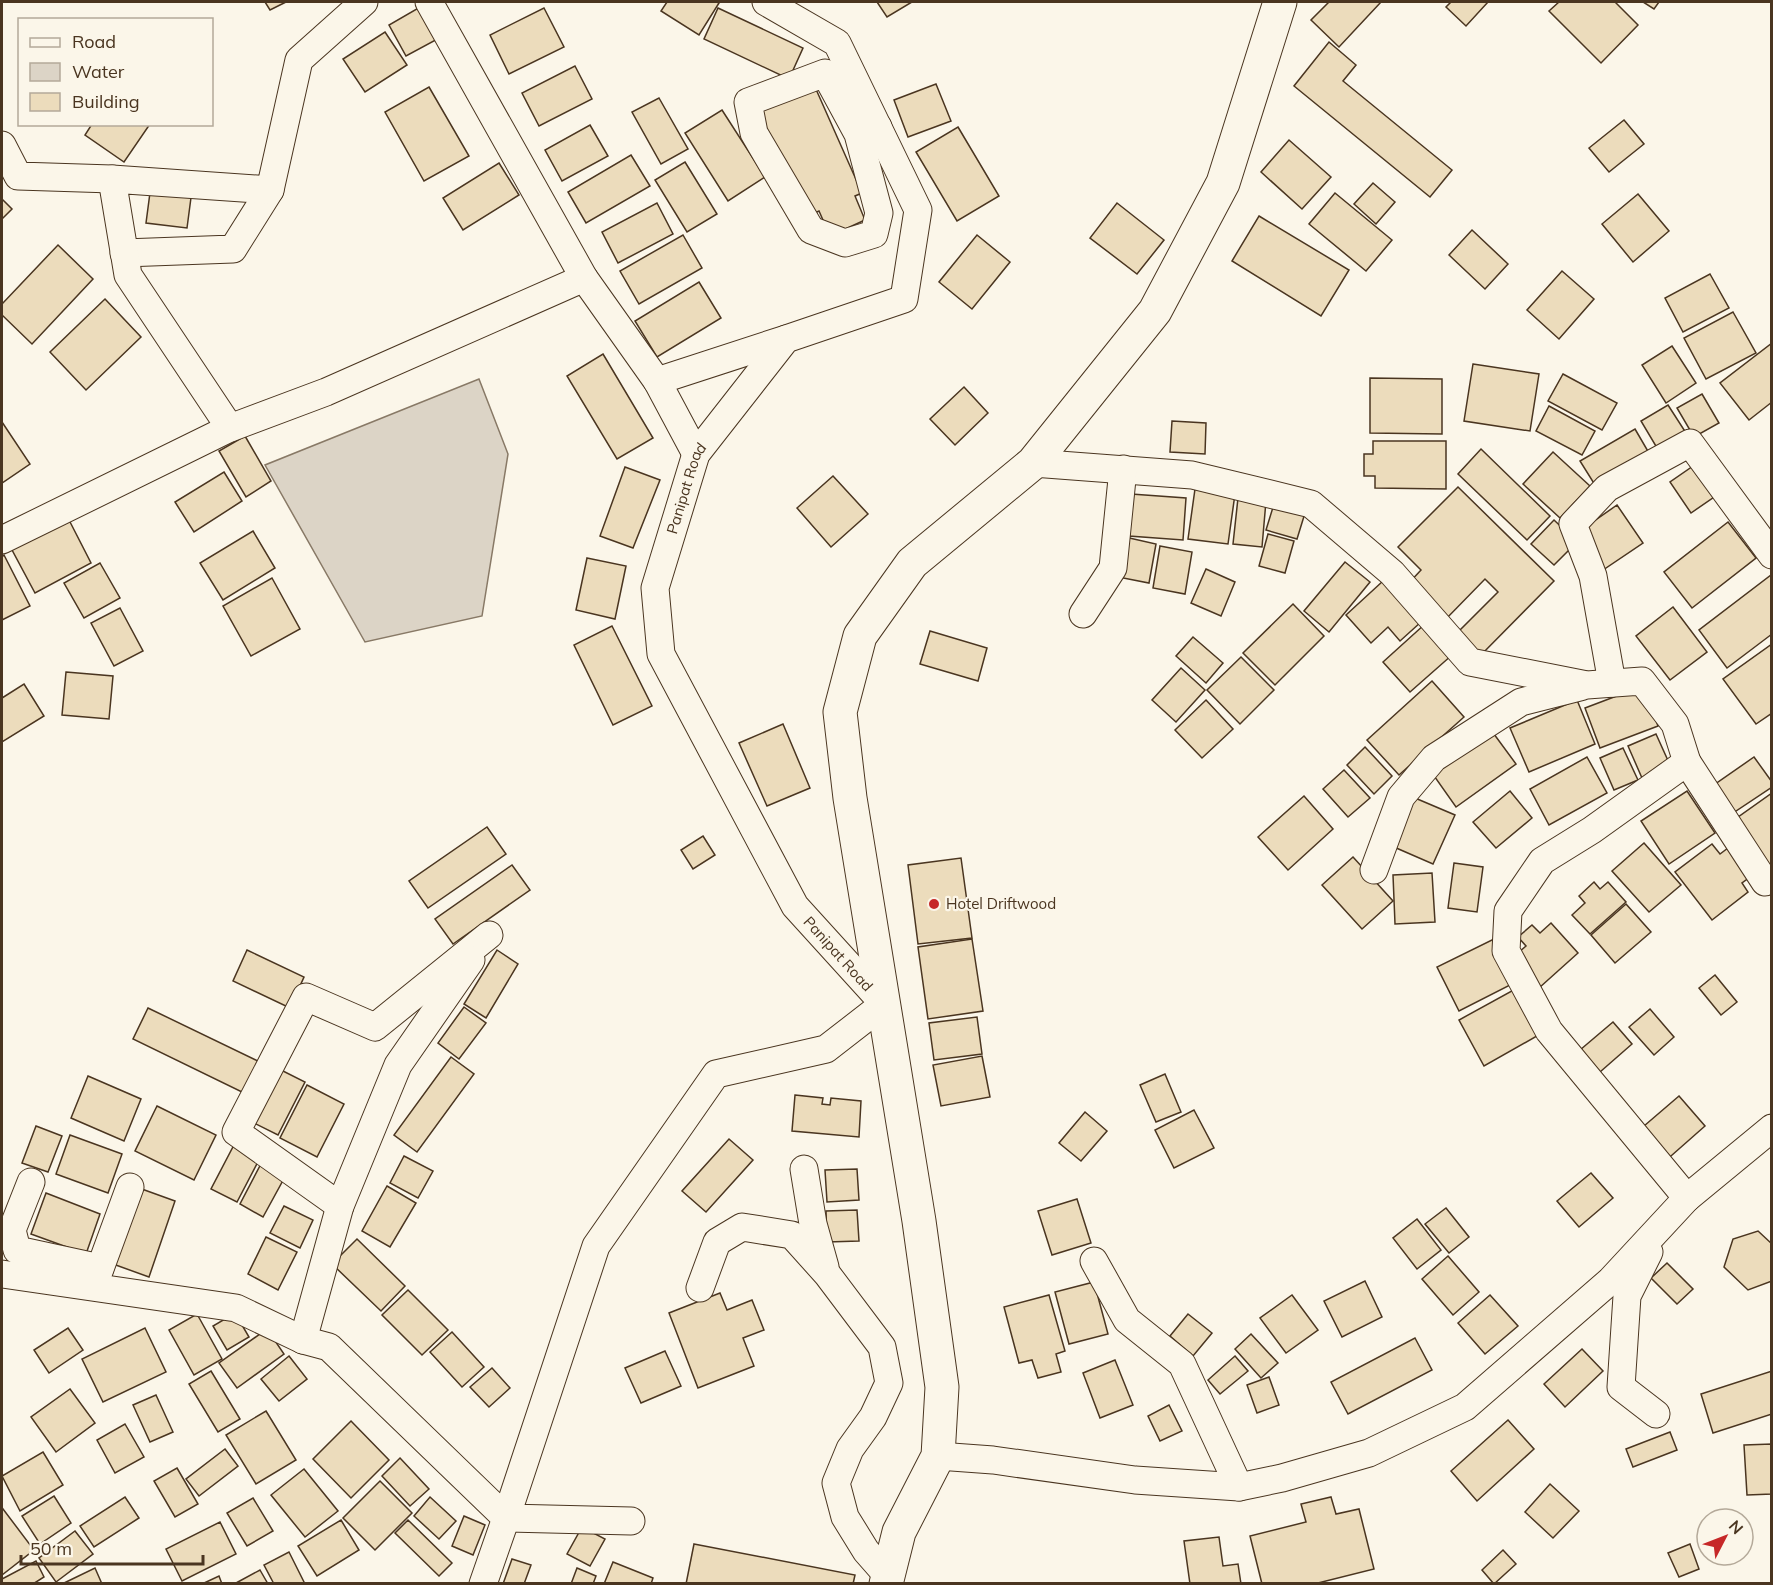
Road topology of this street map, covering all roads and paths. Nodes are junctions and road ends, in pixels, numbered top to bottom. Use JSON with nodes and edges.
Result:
{"nodes":[{"id":1,"x":364,"y":2,"type":"edge"},
{"id":2,"x":429,"y":2,"type":"edge"},
{"id":3,"x":766,"y":2,"type":"edge"},
{"id":4,"x":1280,"y":2,"type":"edge"},
{"id":5,"x":868,"y":130,"type":"junction"},
{"id":6,"x":2,"y":145,"type":"edge"},
{"id":7,"x":111,"y":178,"type":"junction"},
{"id":8,"x":270,"y":190,"type":"junction"},
{"id":9,"x":124,"y":253,"type":"junction"},
{"id":10,"x":584,"y":278,"type":"junction"},
{"id":11,"x":786,"y":339,"type":"junction"},
{"id":12,"x":657,"y":381,"type":"junction"},
{"id":13,"x":230,"y":428,"type":"junction"},
{"id":14,"x":696,"y":454,"type":"junction"},
{"id":15,"x":1033,"y":463,"type":"junction"},
{"id":16,"x":1123,"y":469,"type":"junction"},
{"id":17,"x":2,"y":540,"type":"edge"},
{"id":18,"x":1772,"y":555,"type":"edge"},
{"id":19,"x":1083,"y":614,"type":"dead end"},
{"id":20,"x":1600,"y":684,"type":"junction"},
{"id":21,"x":1687,"y":762,"type":"junction"},
{"id":22,"x":1374,"y":870,"type":"dead end"},
{"id":23,"x":1765,"y":882,"type":"dead end"},
{"id":24,"x":884,"y":1004,"type":"junction"},
{"id":25,"x":1772,"y":1128,"type":"edge"},
{"id":26,"x":804,"y":1168,"type":"dead end"},
{"id":27,"x":31,"y":1182,"type":"dead end"},
{"id":28,"x":130,"y":1187,"type":"dead end"},
{"id":29,"x":1687,"y":1198,"type":"junction"},
{"id":30,"x":340,"y":1206,"type":"junction"},
{"id":31,"x":1662,"y":1224,"type":"junction"},
{"id":32,"x":1094,"y":1261,"type":"dead end"},
{"id":33,"x":827,"y":1274,"type":"junction"},
{"id":34,"x":2,"y":1275,"type":"edge"},
{"id":35,"x":97,"y":1278,"type":"junction"},
{"id":36,"x":700,"y":1288,"type":"dead end"},
{"id":37,"x":303,"y":1340,"type":"junction"},
{"id":38,"x":1656,"y":1414,"type":"dead end"},
{"id":39,"x":938,"y":1456,"type":"junction"},
{"id":40,"x":1239,"y":1487,"type":"junction"},
{"id":41,"x":506,"y":1518,"type":"junction"},
{"id":42,"x":631,"y":1521,"type":"dead end"},
{"id":43,"x":887,"y":1580,"type":"edge"},
{"id":44,"x":483,"y":1584,"type":"edge"}],
"edges":[{"from":1,"to":8,"type":"street"},
{"from":2,"to":10,"type":"street"},
{"from":3,"to":5,"type":"street"},
{"from":4,"to":15,"type":"highway"},
{"from":5,"to":5,"type":"street"},
{"from":5,"to":11,"type":"street"},
{"from":6,"to":7,"type":"street"},
{"from":7,"to":8,"type":"street"},
{"from":7,"to":9,"type":"street"},
{"from":8,"to":9,"type":"street"},
{"from":9,"to":13,"type":"street"},
{"from":10,"to":12,"type":"street"},
{"from":10,"to":13,"type":"street"},
{"from":11,"to":12,"type":"street"},
{"from":11,"to":14,"type":"street","name":"Panipat Road"},
{"from":12,"to":14,"type":"street"},
{"from":13,"to":17,"type":"street"},
{"from":14,"to":24,"type":"street","name":"Panipat Road"},
{"from":15,"to":16,"type":"street"},
{"from":15,"to":24,"type":"highway"},
{"from":16,"to":19,"type":"street"},
{"from":16,"to":20,"type":"street"},
{"from":18,"to":20,"type":"street"},
{"from":20,"to":21,"type":"street"},
{"from":20,"to":22,"type":"street"},
{"from":21,"to":23,"type":"street"},
{"from":21,"to":29,"type":"street"},
{"from":24,"to":39,"type":"highway"},
{"from":24,"to":41,"type":"street","name":"Panipat Road"},
{"from":25,"to":29,"type":"street"},
{"from":26,"to":33,"type":"street"},
{"from":27,"to":35,"type":"street"},
{"from":28,"to":35,"type":"street"},
{"from":29,"to":31,"type":"street"},
{"from":30,"to":30,"type":"street"},
{"from":30,"to":37,"type":"street"},
{"from":31,"to":38,"type":"street"},
{"from":31,"to":40,"type":"street"},
{"from":32,"to":40,"type":"street"},
{"from":33,"to":36,"type":"street"},
{"from":33,"to":43,"type":"street"},
{"from":34,"to":35,"type":"street"},
{"from":35,"to":37,"type":"street"},
{"from":37,"to":41,"type":"street"},
{"from":39,"to":40,"type":"street"},
{"from":39,"to":43,"type":"highway"},
{"from":41,"to":42,"type":"street"},
{"from":41,"to":44,"type":"street"}]}
